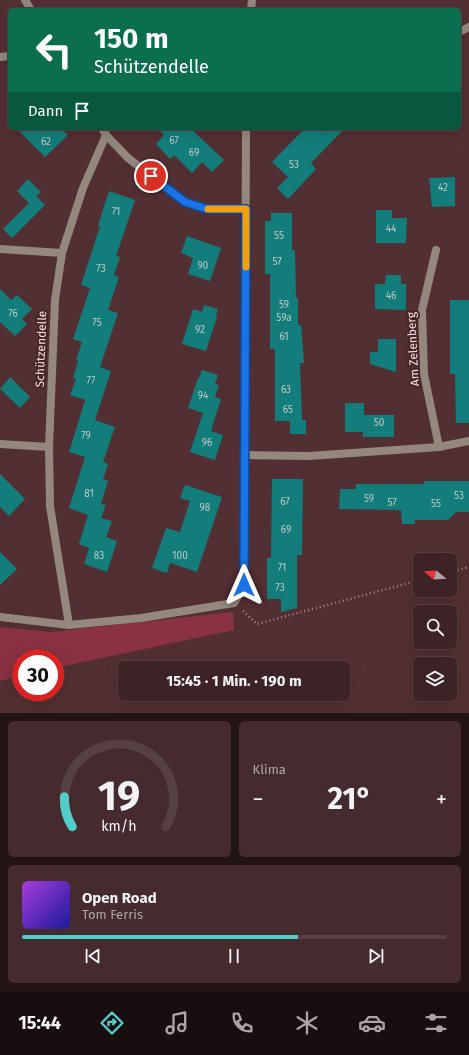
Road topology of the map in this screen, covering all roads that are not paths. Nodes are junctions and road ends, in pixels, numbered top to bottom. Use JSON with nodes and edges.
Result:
{"nodes":[{"id":1,"x":246,"y":130,"type":"edge"},
{"id":2,"x":104,"y":132,"type":"edge"},
{"id":3,"x":246,"y":209,"type":"junction"},
{"id":4,"x":0,"y":249,"type":"edge"},
{"id":5,"x":436,"y":250,"type":"dead end"},
{"id":6,"x":62,"y":253,"type":"junction"},
{"id":7,"x":469,"y":441,"type":"edge"},
{"id":8,"x":0,"y":444,"type":"edge"},
{"id":9,"x":49,"y":447,"type":"junction"},
{"id":10,"x":439,"y":447,"type":"junction"},
{"id":11,"x":245,"y":455,"type":"junction"},
{"id":12,"x":0,"y":617,"type":"edge"},
{"id":13,"x":69,"y":625,"type":"junction"}],
"edges":[{"from":1,"to":3,"type":"street"},
{"from":2,"to":3,"type":"street","name":"Schützendelle"},
{"from":2,"to":6,"type":"street","name":"Schützendelle"},
{"from":3,"to":11,"type":"street"},
{"from":4,"to":6,"type":"street"},
{"from":5,"to":10,"type":"street","name":"Am Zelenberg"},
{"from":6,"to":9,"type":"street","name":"Schützendelle"},
{"from":7,"to":10,"type":"street"},
{"from":8,"to":9,"type":"street"},
{"from":9,"to":13,"type":"street","name":"Schützendelle"},
{"from":10,"to":11,"type":"street"},
{"from":11,"to":13,"type":"street"},
{"from":12,"to":13,"type":"street"}]}
